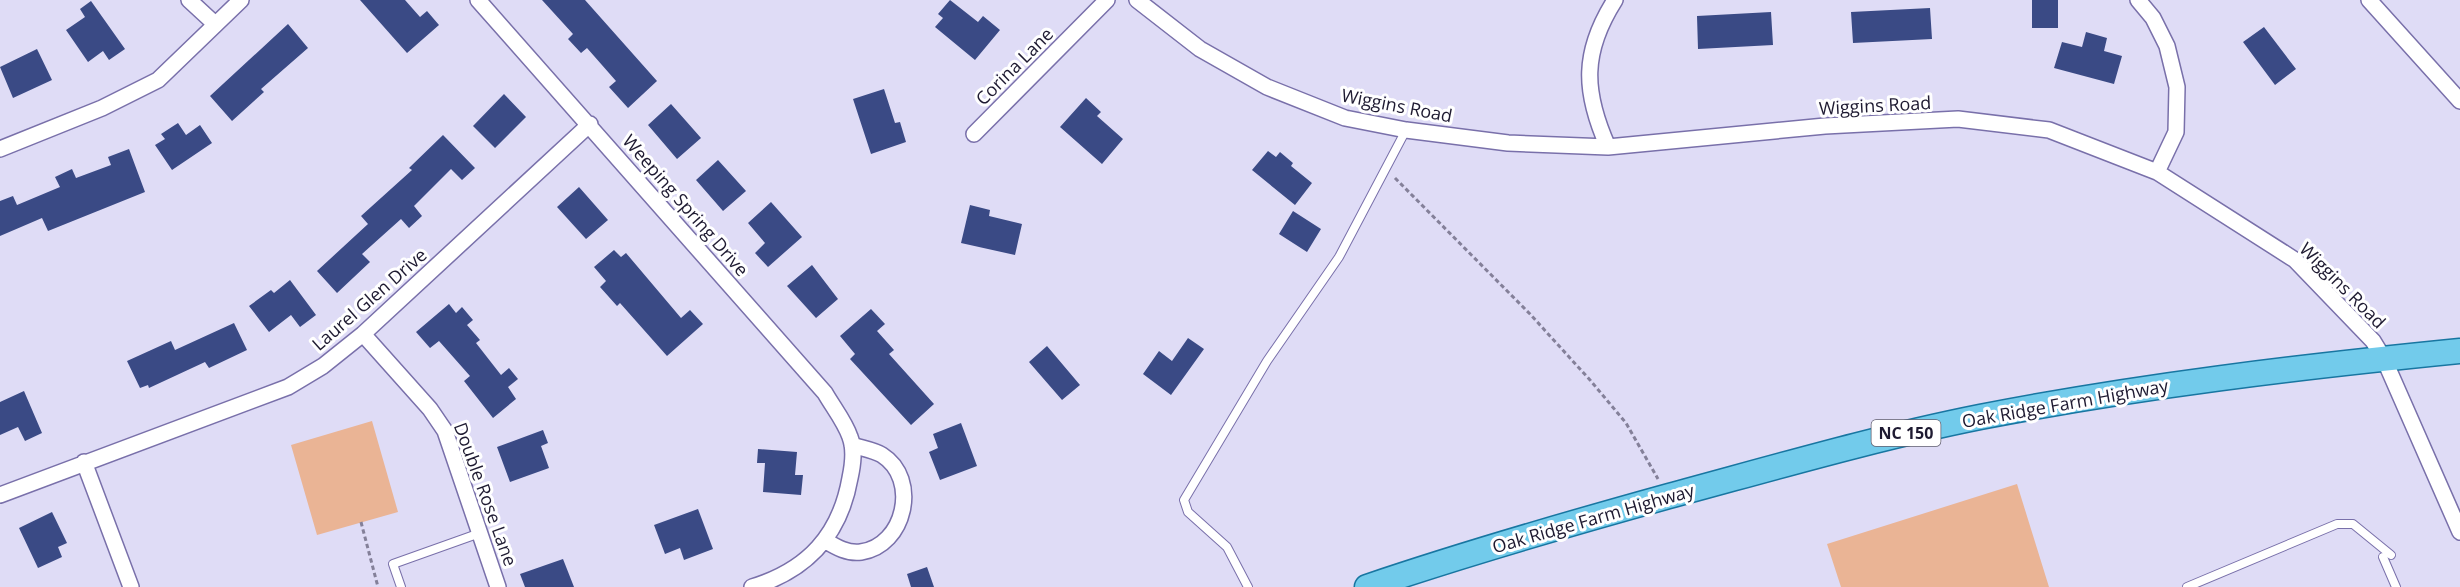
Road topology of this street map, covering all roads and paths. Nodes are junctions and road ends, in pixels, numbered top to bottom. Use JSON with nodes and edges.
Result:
{"nodes":[{"id":1,"x":189,"y":0,"type":"edge"},
{"id":2,"x":241,"y":0,"type":"edge"},
{"id":3,"x":478,"y":0,"type":"edge"},
{"id":4,"x":1107,"y":0,"type":"edge"},
{"id":5,"x":1137,"y":0,"type":"edge"},
{"id":6,"x":1616,"y":0,"type":"edge"},
{"id":7,"x":2138,"y":0,"type":"edge"},
{"id":8,"x":2369,"y":0,"type":"edge"},
{"id":9,"x":215,"y":24,"type":"junction"},
{"id":10,"x":2460,"y":101,"type":"edge"},
{"id":11,"x":590,"y":124,"type":"junction"},
{"id":12,"x":1406,"y":130,"type":"junction"},
{"id":13,"x":974,"y":134,"type":"dead end"},
{"id":14,"x":1608,"y":147,"type":"junction"},
{"id":15,"x":0,"y":149,"type":"edge"},
{"id":16,"x":1387,"y":170,"type":"junction"},
{"id":17,"x":2157,"y":172,"type":"junction"},
{"id":18,"x":363,"y":334,"type":"junction"},
{"id":19,"x":2460,"y":351,"type":"edge"},
{"id":20,"x":2384,"y":359,"type":"junction"},
{"id":21,"x":852,"y":445,"type":"junction"},
{"id":22,"x":84,"y":462,"type":"junction"},
{"id":23,"x":0,"y":495,"type":"edge"},
{"id":24,"x":1668,"y":496,"type":"junction"},
{"id":25,"x":361,"y":522,"type":"dead end"},
{"id":26,"x":2460,"y":532,"type":"edge"},
{"id":27,"x":480,"y":533,"type":"junction"},
{"id":28,"x":826,"y":541,"type":"junction"},
{"id":29,"x":495,"y":586,"type":"edge"},
{"id":30,"x":131,"y":587,"type":"edge"},
{"id":31,"x":378,"y":587,"type":"edge"},
{"id":32,"x":401,"y":587,"type":"edge"},
{"id":33,"x":752,"y":587,"type":"edge"},
{"id":34,"x":1248,"y":587,"type":"edge"},
{"id":35,"x":1367,"y":587,"type":"edge"},
{"id":36,"x":2187,"y":587,"type":"edge"},
{"id":37,"x":2396,"y":587,"type":"edge"}],
"edges":[{"from":1,"to":9,"type":"street"},
{"from":2,"to":9,"type":"street"},
{"from":3,"to":11,"type":"street","name":"Weeping Spring Drive"},
{"from":4,"to":13,"type":"street","name":"Corina Lane"},
{"from":5,"to":12,"type":"street","name":"Wiggins Road"},
{"from":6,"to":14,"type":"street"},
{"from":7,"to":17,"type":"street"},
{"from":8,"to":10,"type":"street"},
{"from":9,"to":15,"type":"street"},
{"from":11,"to":18,"type":"street","name":"Laurel Glen Drive"},
{"from":11,"to":21,"type":"street","name":"Weeping Spring Drive"},
{"from":12,"to":14,"type":"street","name":"Wiggins Road"},
{"from":12,"to":16,"type":"lane"},
{"from":14,"to":17,"type":"street","name":"Wiggins Road"},
{"from":16,"to":24,"type":"path"},
{"from":16,"to":34,"type":"lane"},
{"from":17,"to":20,"type":"street","name":"Wiggins Road"},
{"from":18,"to":22,"type":"street","name":"Laurel Glen Drive"},
{"from":18,"to":27,"type":"street","name":"Double Rose Lane"},
{"from":19,"to":20,"type":"main road","name":"Oak Ridge Farm Highway","number":"NC 150"},
{"from":20,"to":24,"type":"main road","name":"Oak Ridge Farm Highway","number":"NC 150"},
{"from":20,"to":26,"type":"street","name":"Wiggins Road"},
{"from":21,"to":28,"type":"street","name":"Weeping Spring Drive"},
{"from":21,"to":28,"type":"street"},
{"from":22,"to":23,"type":"street","name":"Laurel Glen Drive"},
{"from":22,"to":30,"type":"street"},
{"from":24,"to":35,"type":"main road","name":"Oak Ridge Farm Highway","number":"NC 150"},
{"from":25,"to":31,"type":"path"},
{"from":27,"to":29,"type":"street","name":"Double Rose Lane"},
{"from":27,"to":32,"type":"lane"},
{"from":28,"to":33,"type":"street","name":"Weeping Spring Drive"},
{"from":36,"to":37,"type":"lane"}]}
